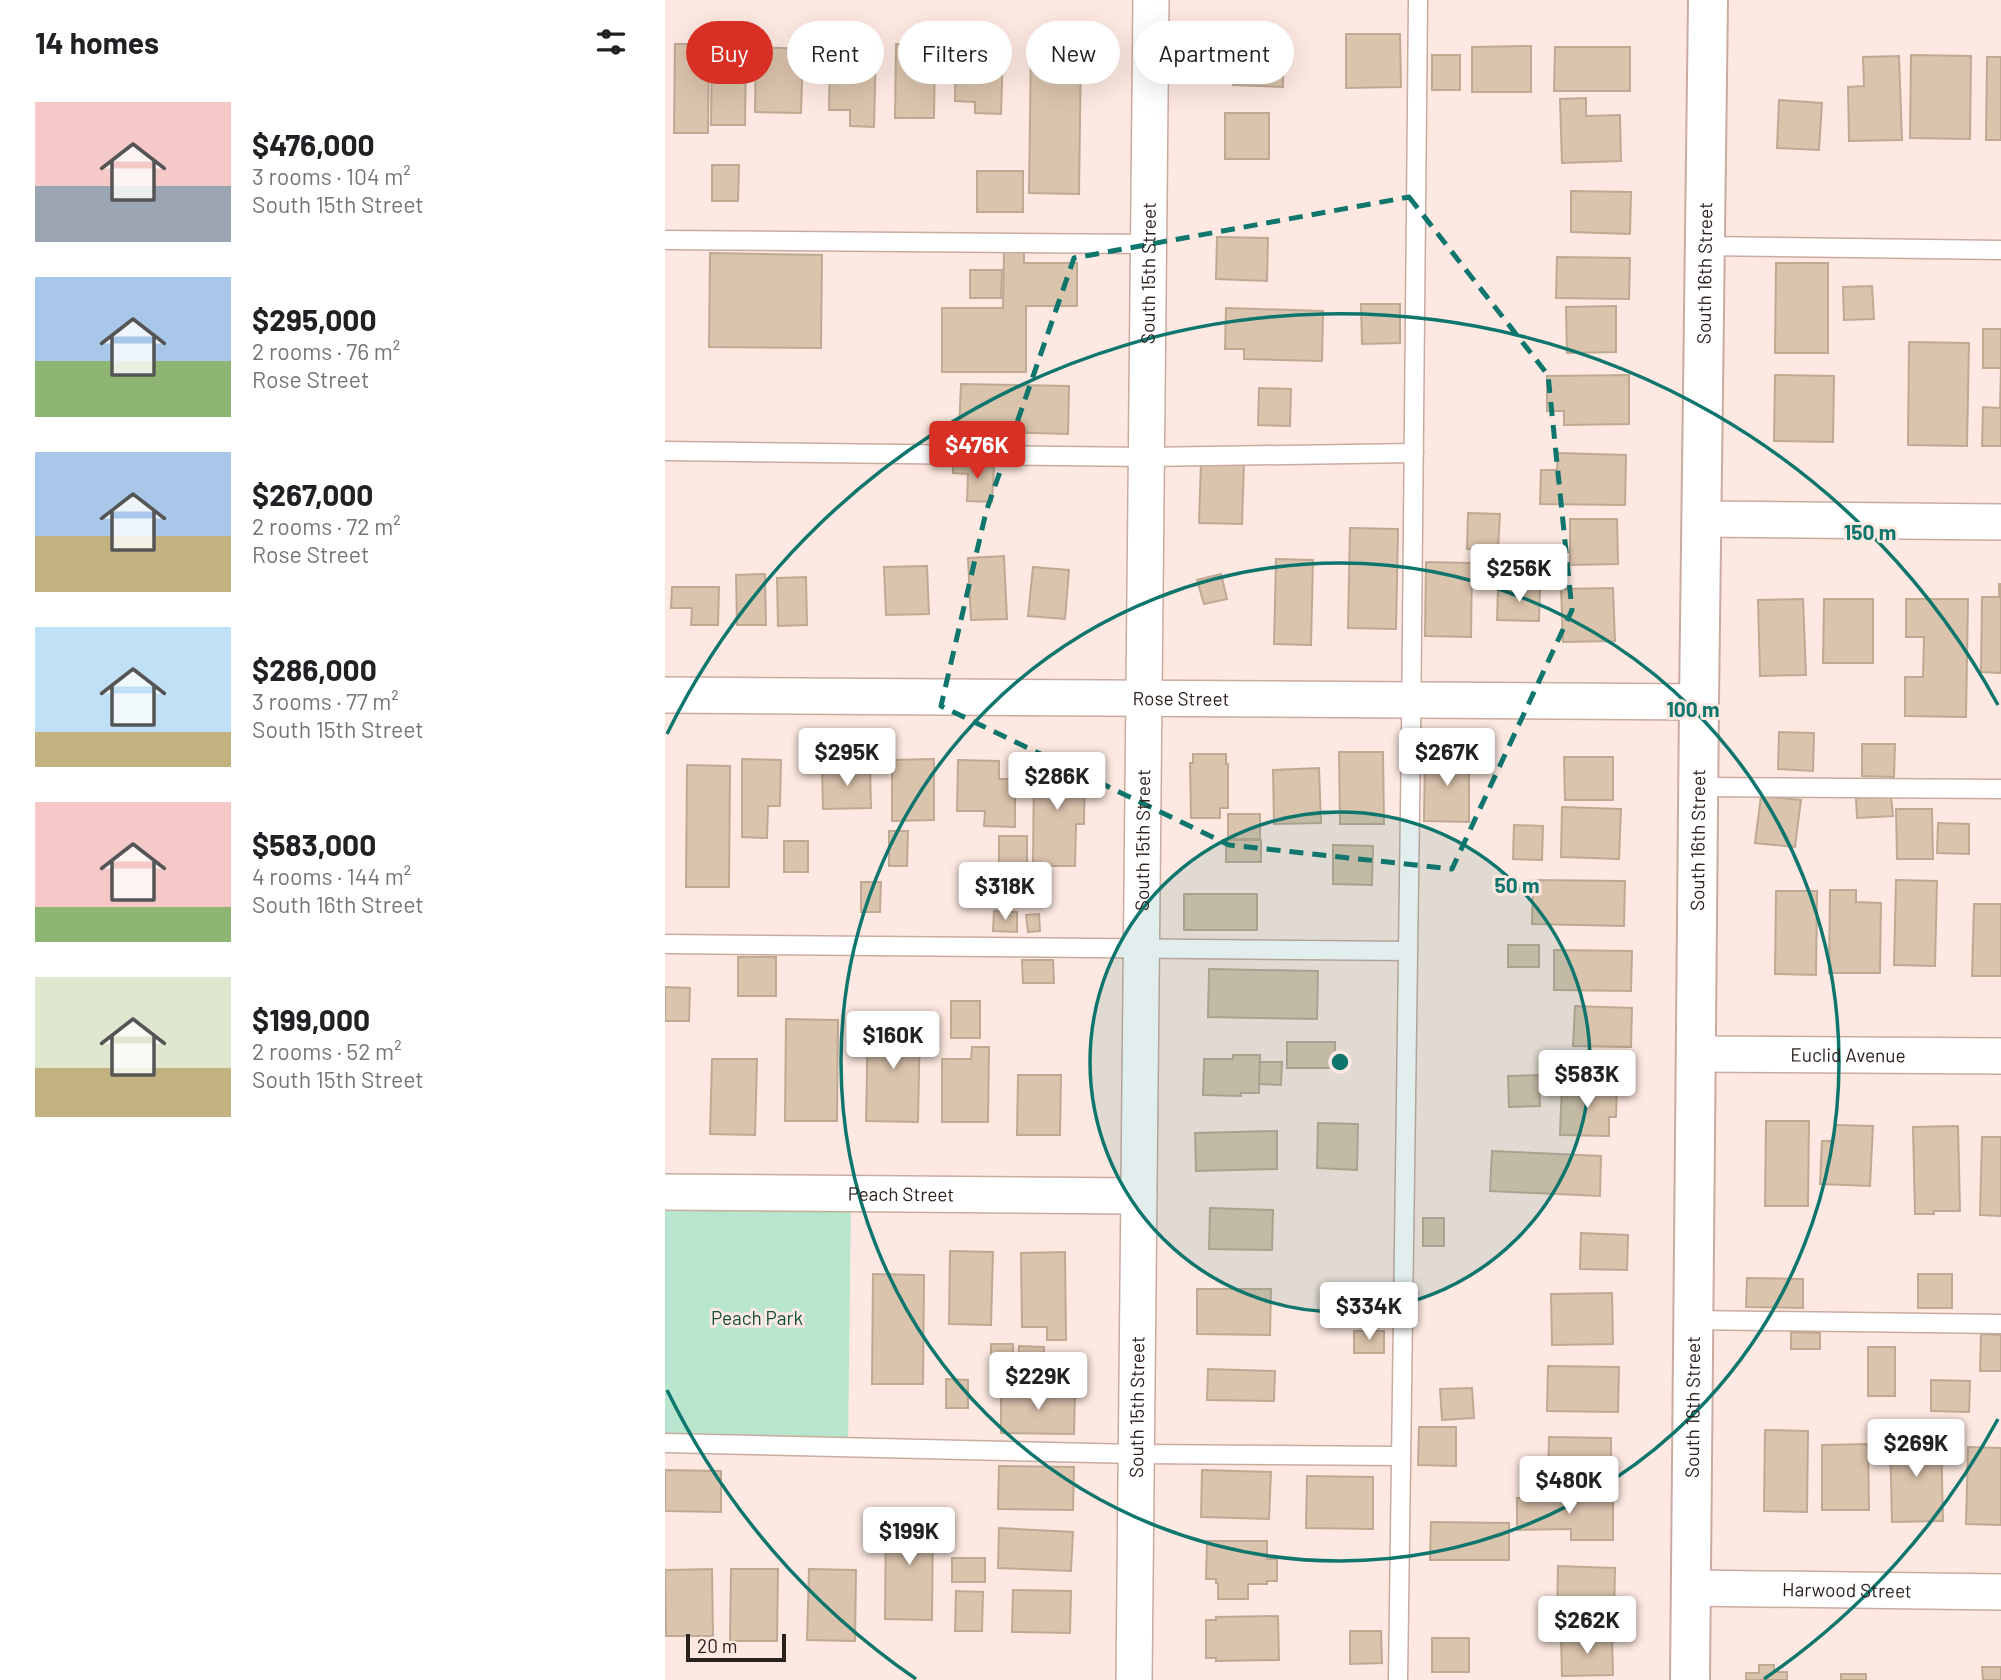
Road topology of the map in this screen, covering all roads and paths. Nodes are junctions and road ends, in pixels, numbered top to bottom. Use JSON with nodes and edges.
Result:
{"nodes":[{"id":1,"x":1151,"y":0,"type":"edge"},
{"id":2,"x":1418,"y":0,"type":"edge"},
{"id":3,"x":1708,"y":0,"type":"edge"},
{"id":4,"x":665,"y":240,"type":"edge"},
{"id":5,"x":1149,"y":244,"type":"junction"},
{"id":6,"x":1705,"y":246,"type":"junction"},
{"id":7,"x":2001,"y":250,"type":"edge"},
{"id":8,"x":665,"y":451,"type":"edge"},
{"id":9,"x":1414,"y":453,"type":"junction"},
{"id":10,"x":1146,"y":457,"type":"junction"},
{"id":11,"x":1702,"y":519,"type":"junction"},
{"id":12,"x":2001,"y":522,"type":"edge"},
{"id":13,"x":665,"y":695,"type":"edge"},
{"id":14,"x":1143,"y":700,"type":"junction"},
{"id":15,"x":1412,"y":701,"type":"junction"},
{"id":16,"x":1699,"y":702,"type":"junction"},
{"id":17,"x":1698,"y":787,"type":"junction"},
{"id":18,"x":2001,"y":789,"type":"edge"},
{"id":19,"x":665,"y":944,"type":"edge"},
{"id":20,"x":1141,"y":948,"type":"junction"},
{"id":21,"x":1408,"y":951,"type":"junction"},
{"id":22,"x":1696,"y":1054,"type":"junction"},
{"id":23,"x":2001,"y":1056,"type":"edge"},
{"id":24,"x":665,"y":1192,"type":"edge"},
{"id":25,"x":1139,"y":1196,"type":"junction"},
{"id":26,"x":1693,"y":1320,"type":"junction"},
{"id":27,"x":2001,"y":1324,"type":"edge"},
{"id":28,"x":665,"y":1443,"type":"edge"},
{"id":29,"x":1137,"y":1454,"type":"junction"},
{"id":30,"x":1401,"y":1456,"type":"junction"},
{"id":31,"x":1691,"y":1588,"type":"junction"},
{"id":32,"x":2001,"y":1592,"type":"edge"},
{"id":33,"x":1134,"y":1680,"type":"edge"},
{"id":34,"x":1398,"y":1680,"type":"edge"},
{"id":35,"x":1690,"y":1680,"type":"edge"}],
"edges":[{"from":1,"to":5,"type":"street","name":"South 15th Street"},
{"from":2,"to":9,"type":"lane"},
{"from":3,"to":6,"type":"main road","name":"South 16th Street"},
{"from":4,"to":5,"type":"lane"},
{"from":5,"to":10,"type":"street","name":"South 15th Street"},
{"from":6,"to":7,"type":"lane"},
{"from":6,"to":11,"type":"main road","name":"South 16th Street"},
{"from":8,"to":10,"type":"lane"},
{"from":9,"to":10,"type":"lane"},
{"from":9,"to":15,"type":"lane"},
{"from":10,"to":14,"type":"street","name":"South 15th Street"},
{"from":11,"to":12,"type":"street"},
{"from":11,"to":16,"type":"main road","name":"South 16th Street"},
{"from":13,"to":14,"type":"street","name":"Rose Street"},
{"from":14,"to":15,"type":"street","name":"Rose Street"},
{"from":14,"to":20,"type":"street","name":"South 15th Street"},
{"from":15,"to":16,"type":"street","name":"Rose Street"},
{"from":15,"to":21,"type":"lane"},
{"from":16,"to":17,"type":"main road","name":"South 16th Street"},
{"from":17,"to":18,"type":"lane"},
{"from":17,"to":22,"type":"main road","name":"South 16th Street"},
{"from":19,"to":20,"type":"lane"},
{"from":20,"to":21,"type":"lane"},
{"from":20,"to":25,"type":"street","name":"South 15th Street"},
{"from":21,"to":30,"type":"lane"},
{"from":22,"to":23,"type":"street","name":"Euclid Avenue"},
{"from":22,"to":26,"type":"main road","name":"South 16th Street"},
{"from":24,"to":25,"type":"street","name":"Peach Street"},
{"from":25,"to":29,"type":"street","name":"South 15th Street"},
{"from":26,"to":27,"type":"lane"},
{"from":26,"to":31,"type":"main road","name":"South 16th Street"},
{"from":28,"to":29,"type":"lane"},
{"from":29,"to":30,"type":"lane"},
{"from":29,"to":33,"type":"street","name":"South 15th Street"},
{"from":30,"to":34,"type":"lane"},
{"from":31,"to":32,"type":"street","name":"Harwood Street"},
{"from":31,"to":35,"type":"main road","name":"South 16th Street"}]}
